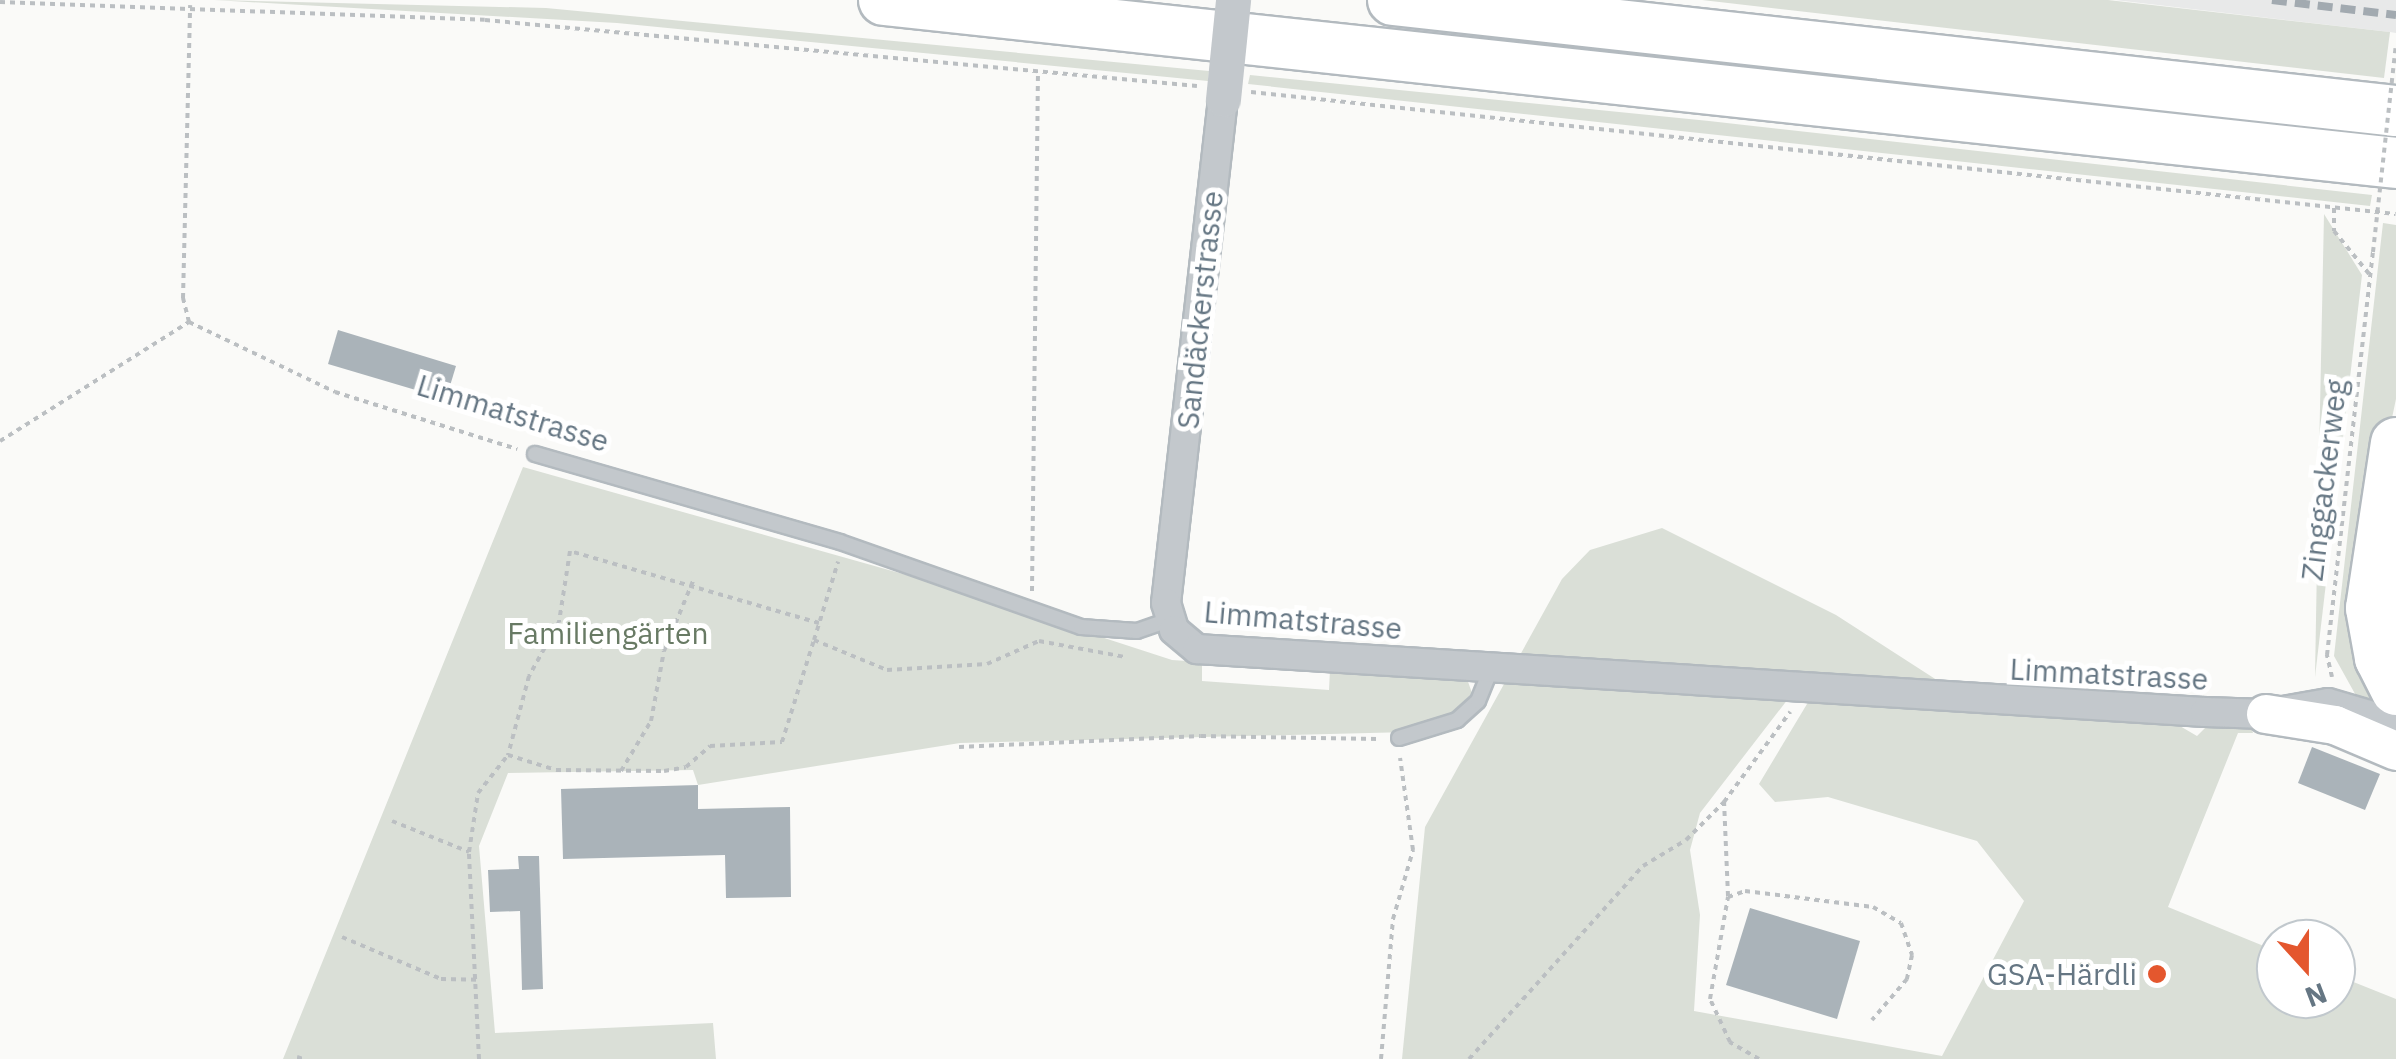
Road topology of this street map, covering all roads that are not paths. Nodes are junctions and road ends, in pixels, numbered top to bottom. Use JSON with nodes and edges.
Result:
{"nodes":[{"id":1,"x":884,"y":0,"type":"edge"},
{"id":2,"x":1234,"y":0,"type":"edge"},
{"id":3,"x":1392,"y":0,"type":"edge"},
{"id":4,"x":1223,"y":100,"type":"joint"},
{"id":5,"x":2396,"y":111,"type":"edge"},
{"id":6,"x":2396,"y":163,"type":"edge"},
{"id":7,"x":2396,"y":444,"type":"edge"},
{"id":8,"x":536,"y":454,"type":"road end"},
{"id":9,"x":1169,"y":620,"type":"junction"},
{"id":10,"x":1492,"y":667,"type":"junction"},
{"id":11,"x":2396,"y":690,"type":"edge"},
{"id":12,"x":2266,"y":714,"type":"junction"},
{"id":13,"x":2396,"y":723,"type":"edge"},
{"id":14,"x":1399,"y":738,"type":"road end"},
{"id":15,"x":2396,"y":750,"type":"edge"}],
"edges":[{"from":1,"to":6,"type":"highway"},
{"from":2,"to":4,"type":"street","name":"Sandäckerstrasse","bridge":true},
{"from":3,"to":5,"type":"highway"},
{"from":4,"to":9,"type":"street","name":"Sandäckerstrasse"},
{"from":7,"to":11,"type":"highway"},
{"from":8,"to":9,"type":"lane","name":"Limmatstrasse"},
{"from":9,"to":10,"type":"street","name":"Limmatstrasse"},
{"from":10,"to":12,"type":"street","name":"Limmatstrasse"},
{"from":10,"to":14,"type":"lane"},
{"from":12,"to":13,"type":"street","name":"Limmatstrasse"},
{"from":12,"to":15,"type":"main road"}]}
